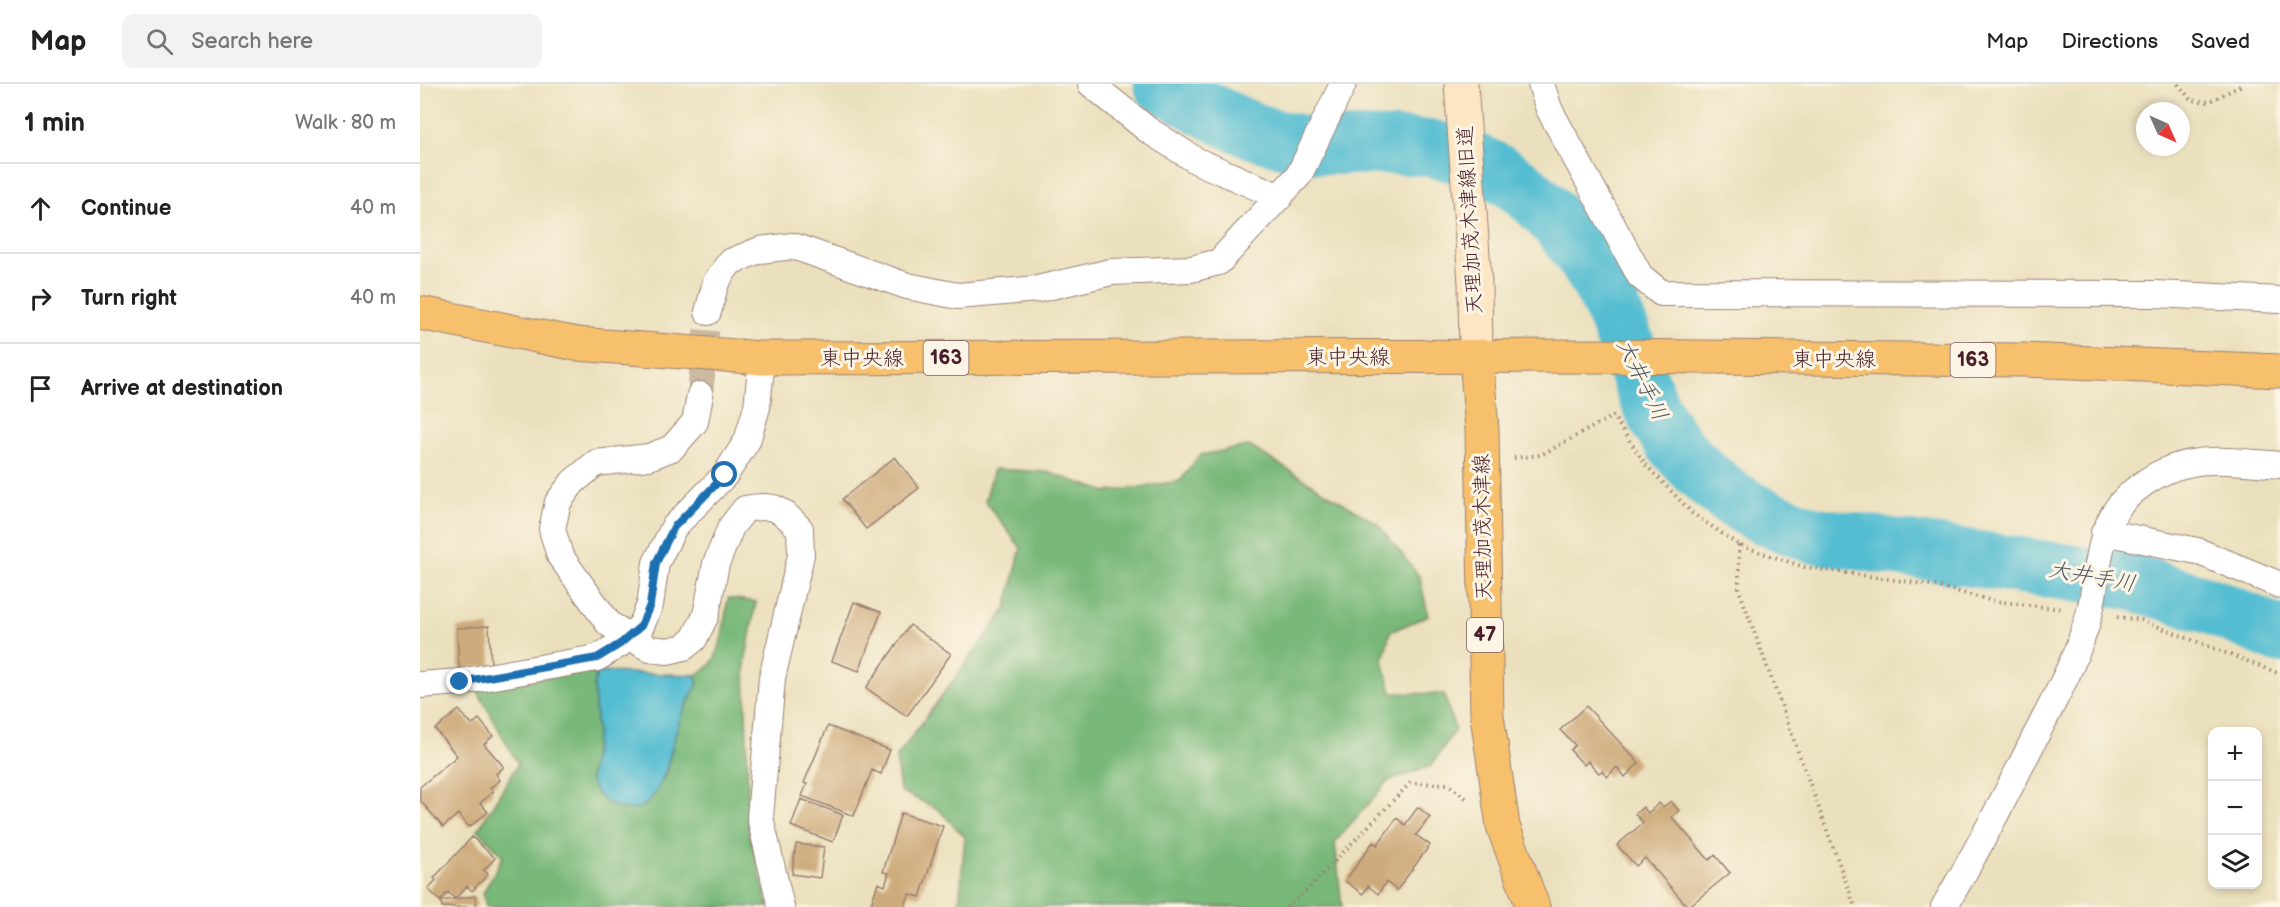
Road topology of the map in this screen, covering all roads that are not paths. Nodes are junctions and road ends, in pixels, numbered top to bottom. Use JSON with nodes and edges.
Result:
{"nodes":[{"id":1,"x":1091,"y":84,"type":"edge"},
{"id":2,"x":1343,"y":84,"type":"edge"},
{"id":3,"x":1461,"y":84,"type":"edge"},
{"id":4,"x":1540,"y":84,"type":"edge"},
{"id":5,"x":1280,"y":197,"type":"junction"},
{"id":6,"x":2280,"y":300,"type":"edge"},
{"id":7,"x":708,"y":312,"type":"tunnel mouth"},
{"id":8,"x":420,"y":313,"type":"edge"},
{"id":9,"x":1476,"y":357,"type":"junction"},
{"id":10,"x":762,"y":358,"type":"junction"},
{"id":11,"x":2280,"y":371,"type":"edge"},
{"id":12,"x":700,"y":395,"type":"tunnel mouth"},
{"id":13,"x":2280,"y":465,"type":"edge"},
{"id":14,"x":2102,"y":544,"type":"junction"},
{"id":15,"x":2280,"y":585,"type":"edge"},
{"id":16,"x":629,"y":636,"type":"junction"},
{"id":17,"x":420,"y":686,"type":"edge"},
{"id":18,"x":781,"y":907,"type":"edge"},
{"id":19,"x":1533,"y":907,"type":"edge"},
{"id":20,"x":1944,"y":907,"type":"edge"}],
"edges":[{"from":1,"to":5,"type":"street"},
{"from":2,"to":5,"type":"street"},
{"from":3,"to":9,"type":"street","name":"天理加茂木津線旧道"},
{"from":4,"to":6,"type":"street"},
{"from":5,"to":7,"type":"street"},
{"from":8,"to":10,"type":"main road","name":"東中央線","number":"163"},
{"from":9,"to":10,"type":"main road","name":"東中央線","number":"163"},
{"from":9,"to":11,"type":"main road","name":"東中央線","number":"163"},
{"from":9,"to":19,"type":"main road","name":"天理加茂木津線","number":"47"},
{"from":10,"to":16,"type":"street"},
{"from":12,"to":16,"type":"street"},
{"from":13,"to":14,"type":"street"},
{"from":14,"to":15,"type":"street"},
{"from":14,"to":20,"type":"street"},
{"from":16,"to":17,"type":"street"},
{"from":16,"to":18,"type":"street"}]}
